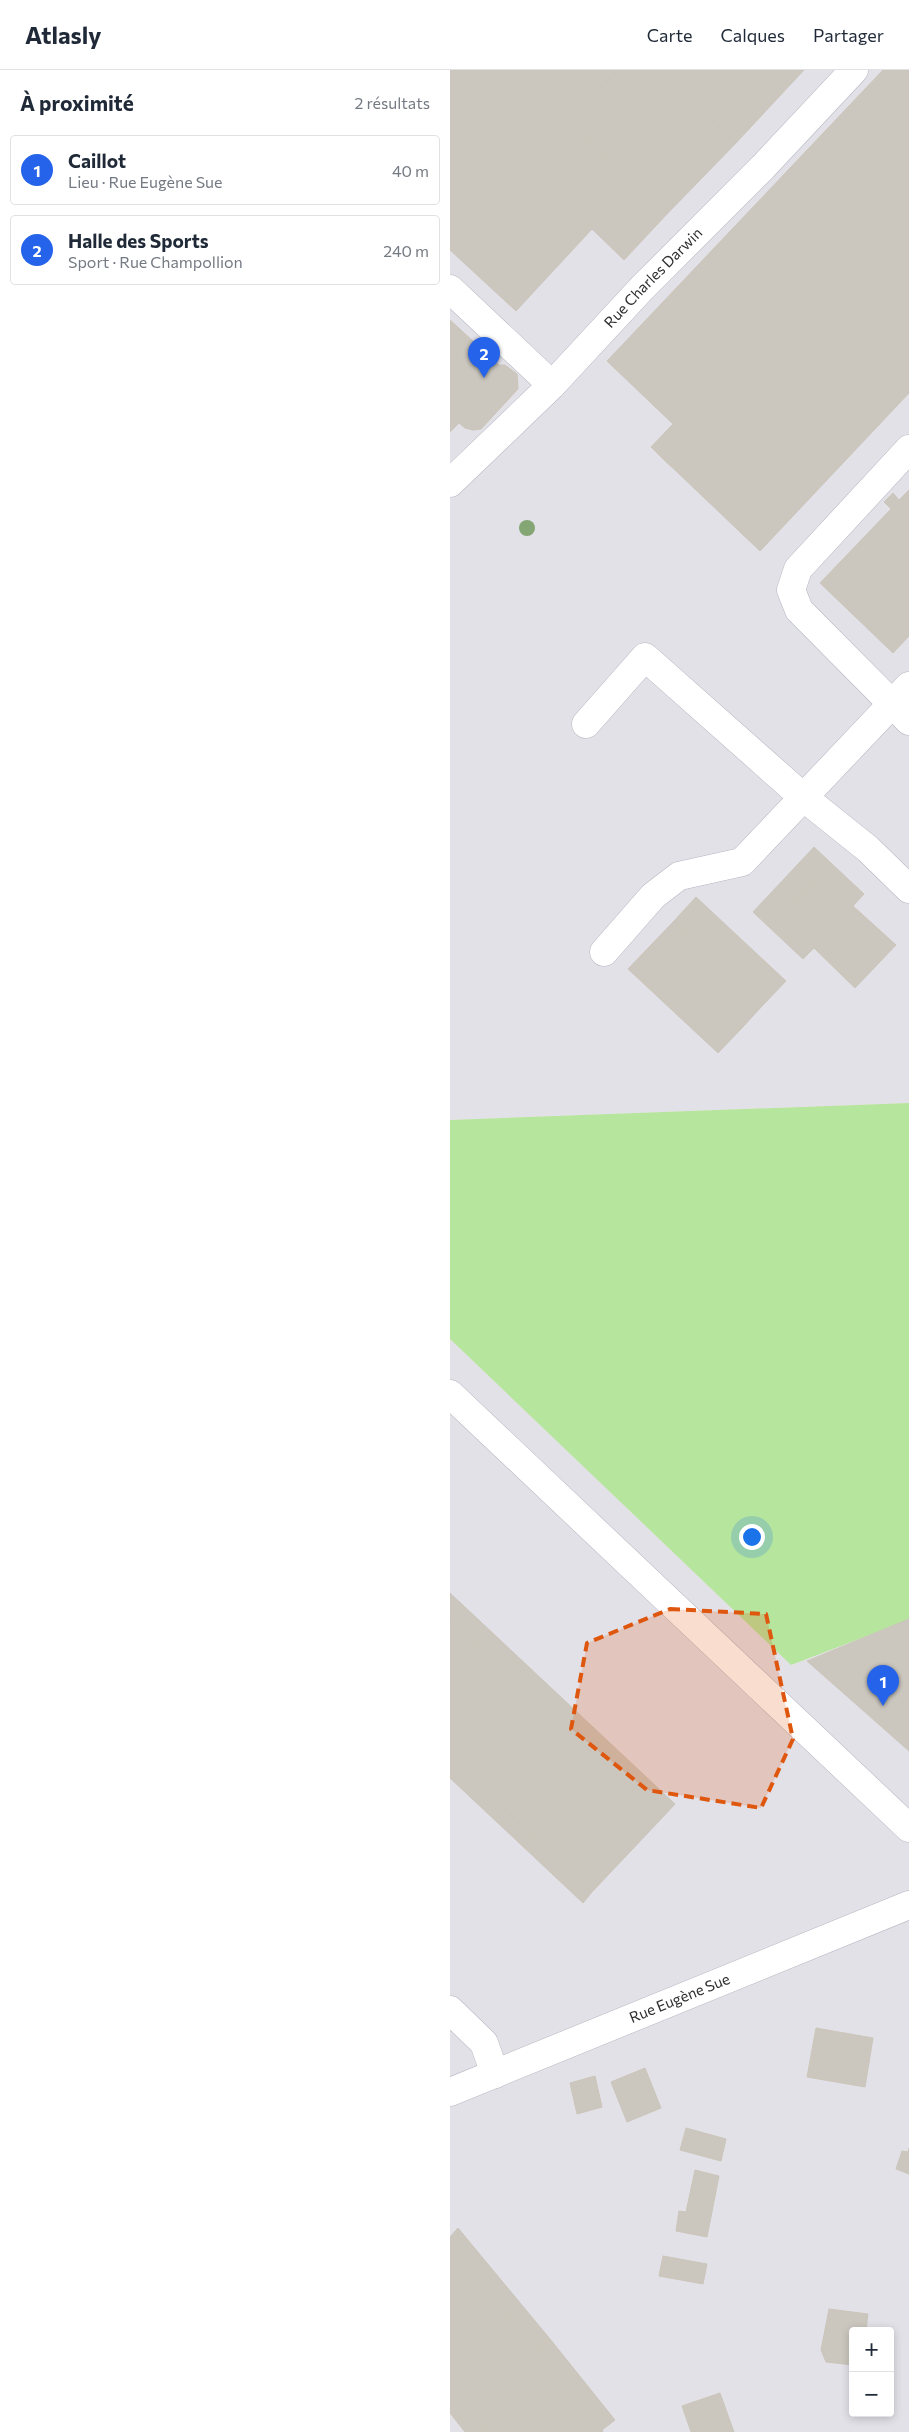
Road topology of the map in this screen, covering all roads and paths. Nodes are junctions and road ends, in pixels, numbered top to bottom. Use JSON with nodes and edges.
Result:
{"nodes":[{"id":1,"x":854,"y":70,"type":"edge"},
{"id":2,"x":450,"y":288,"type":"edge"},
{"id":3,"x":552,"y":385,"type":"junction"},
{"id":4,"x":909,"y":449,"type":"edge"},
{"id":5,"x":450,"y":483,"type":"edge"},
{"id":6,"x":903,"y":704,"type":"edge"},
{"id":7,"x":586,"y":724,"type":"dead end"},
{"id":8,"x":803,"y":798,"type":"junction"},
{"id":9,"x":909,"y":889,"type":"edge"},
{"id":10,"x":604,"y":952,"type":"dead end"},
{"id":11,"x":450,"y":1394,"type":"edge"},
{"id":12,"x":909,"y":1828,"type":"edge"},
{"id":13,"x":909,"y":1905,"type":"edge"},
{"id":14,"x":450,"y":2010,"type":"edge"},
{"id":15,"x":495,"y":2074,"type":"junction"},
{"id":16,"x":450,"y":2092,"type":"edge"}],
"edges":[{"from":1,"to":3,"type":"street","name":"Rue Charles Darwin"},
{"from":2,"to":3,"type":"street"},
{"from":3,"to":5,"type":"street","name":"Rue Charles Darwin"},
{"from":4,"to":6,"type":"street"},
{"from":6,"to":8,"type":"street"},
{"from":7,"to":8,"type":"street"},
{"from":8,"to":9,"type":"street"},
{"from":8,"to":10,"type":"street"},
{"from":11,"to":12,"type":"street"},
{"from":13,"to":15,"type":"street","name":"Rue Eugène Sue"},
{"from":14,"to":15,"type":"street"},
{"from":15,"to":16,"type":"street","name":"Rue Eugène Sue"}]}
